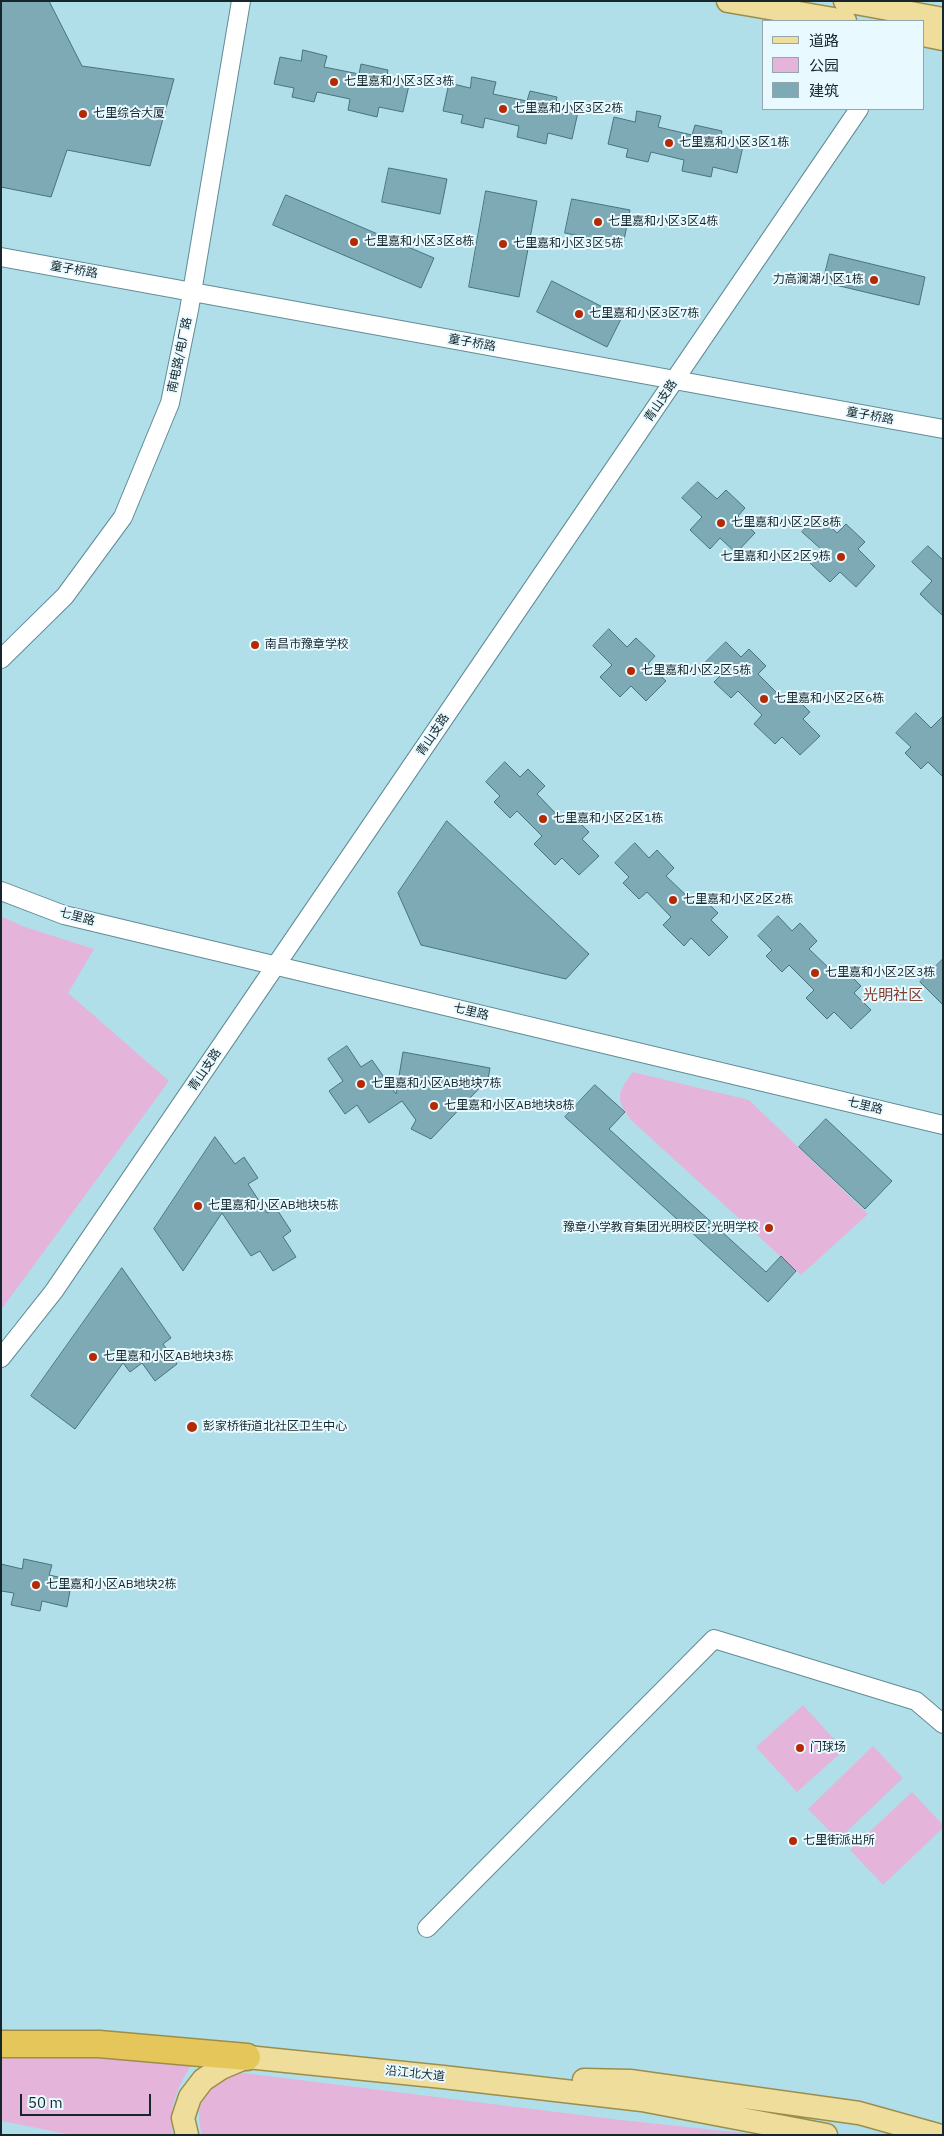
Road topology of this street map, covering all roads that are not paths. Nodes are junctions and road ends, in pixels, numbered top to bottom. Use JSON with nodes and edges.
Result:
{"nodes":[{"id":1,"x":242,"y":1,"type":"edge"},
{"id":2,"x":728,"y":1,"type":"edge"},
{"id":3,"x":845,"y":1,"type":"edge"},
{"id":4,"x":943,"y":19,"type":"edge"},
{"id":5,"x":839,"y":20,"type":"edge"},
{"id":6,"x":924,"y":35,"type":"edge"},
{"id":7,"x":943,"y":39,"type":"edge"},
{"id":8,"x":858,"y":110,"type":"edge"},
{"id":9,"x":1,"y":257,"type":"edge"},
{"id":10,"x":192,"y":292,"type":"junction"},
{"id":11,"x":675,"y":380,"type":"junction"},
{"id":12,"x":943,"y":430,"type":"edge"},
{"id":13,"x":1,"y":659,"type":"edge"},
{"id":14,"x":1,"y":891,"type":"edge"},
{"id":15,"x":276,"y":965,"type":"junction"},
{"id":16,"x":943,"y":1125,"type":"edge"},
{"id":17,"x":1,"y":1358,"type":"edge"},
{"id":18,"x":943,"y":1724,"type":"edge"},
{"id":19,"x":427,"y":1928,"type":"dead end"},
{"id":20,"x":1,"y":2044,"type":"edge"},
{"id":21,"x":247,"y":2057,"type":"junction"},
{"id":22,"x":443,"y":2077,"type":"junction"},
{"id":23,"x":187,"y":2135,"type":"edge"},
{"id":24,"x":826,"y":2135,"type":"edge"},
{"id":25,"x":938,"y":2135,"type":"edge"}],
"edges":[{"from":1,"to":10,"type":"street","name":"南电路/电厂路"},
{"from":2,"to":5,"type":"main road"},
{"from":3,"to":4,"type":"main road"},
{"from":6,"to":7,"type":"main road"},
{"from":8,"to":11,"type":"street","name":"青山支路"},
{"from":9,"to":10,"type":"street","name":"童子桥路"},
{"from":10,"to":11,"type":"street","name":"童子桥路"},
{"from":10,"to":13,"type":"street","name":"南电路/电厂路"},
{"from":11,"to":12,"type":"street","name":"童子桥路"},
{"from":11,"to":15,"type":"street","name":"青山支路"},
{"from":14,"to":15,"type":"street","name":"七里路"},
{"from":15,"to":16,"type":"street","name":"七里路"},
{"from":15,"to":17,"type":"street","name":"青山支路"},
{"from":18,"to":19,"type":"street"},
{"from":20,"to":21,"type":"highway","name":"沿江北大道"},
{"from":21,"to":22,"type":"main road","name":"沿江北大道"},
{"from":21,"to":23,"type":"main road"},
{"from":22,"to":24,"type":"main road","name":"沿江北大道"},
{"from":22,"to":25,"type":"main road"}]}
